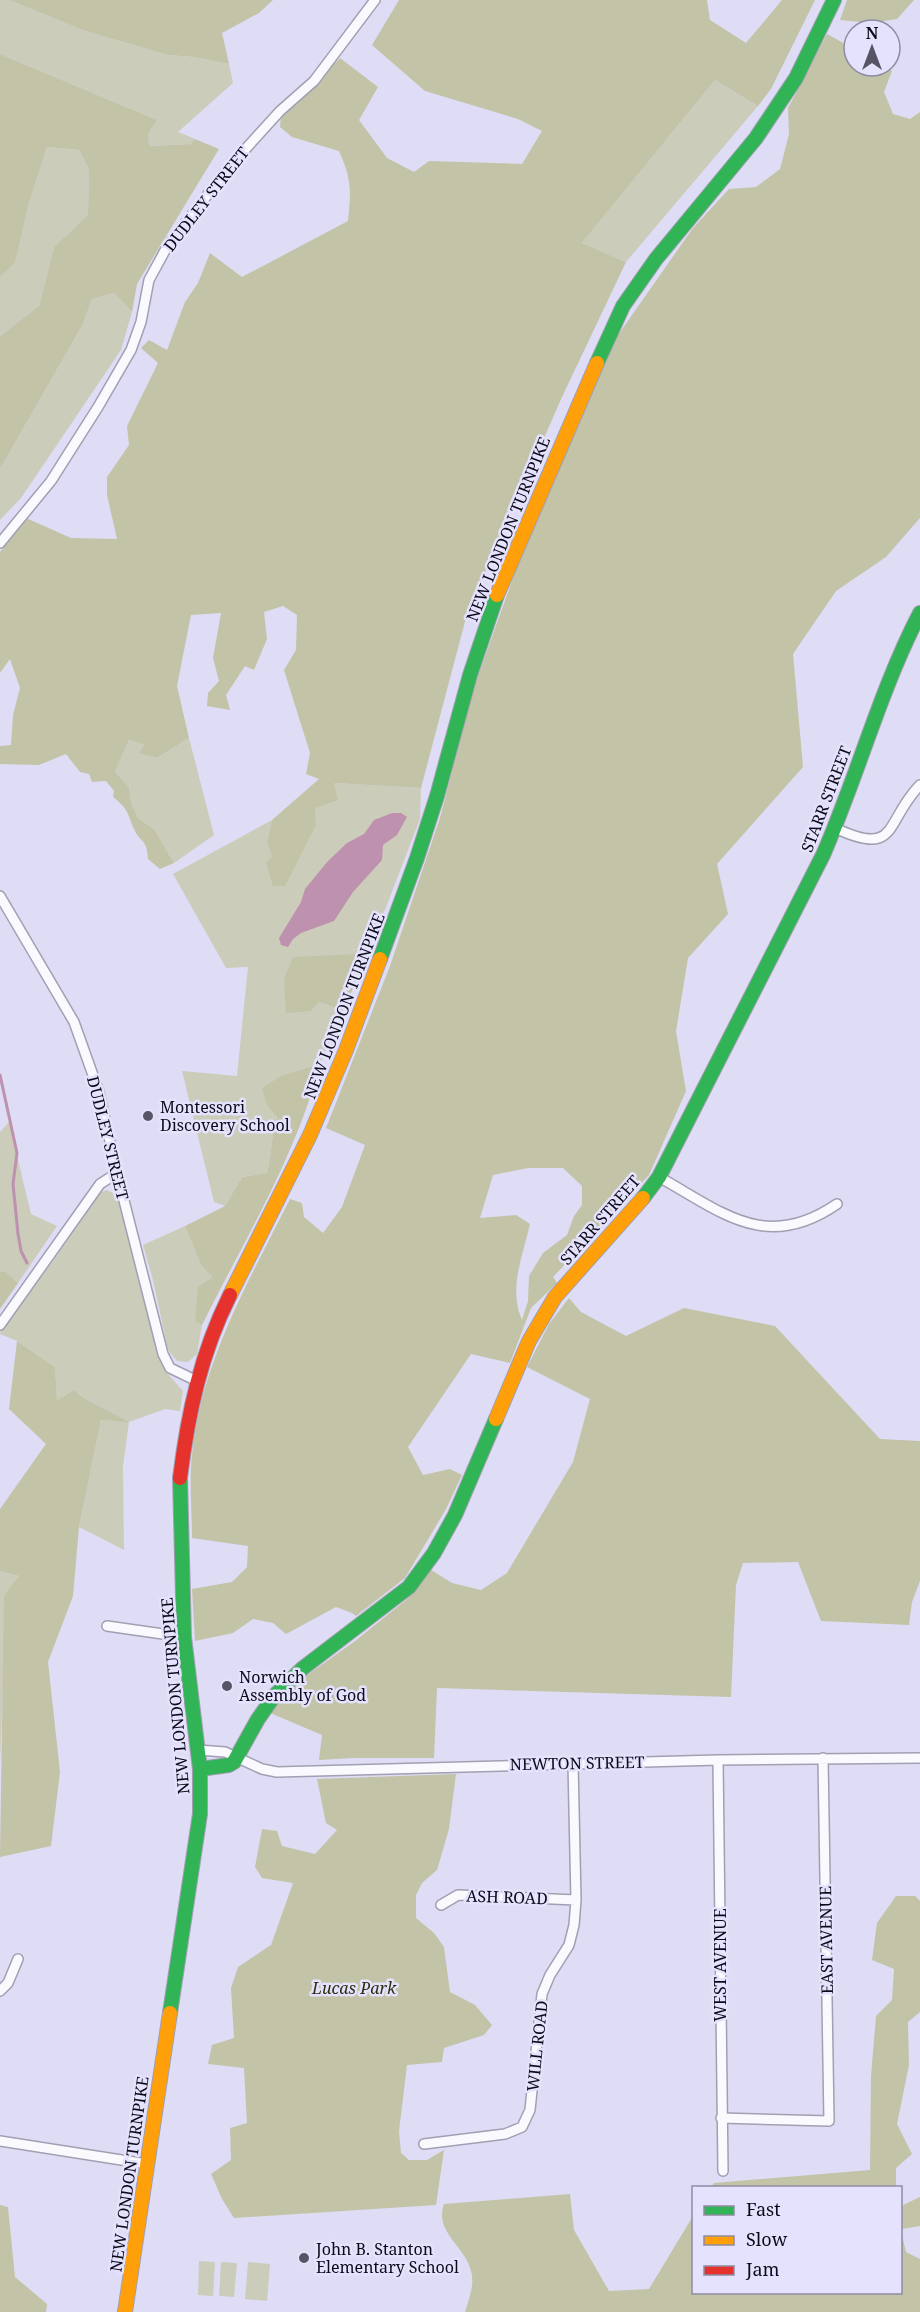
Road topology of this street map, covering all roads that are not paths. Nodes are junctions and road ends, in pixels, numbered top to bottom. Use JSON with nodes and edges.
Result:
{"nodes":[{"id":1,"x":375,"y":0,"type":"edge"},
{"id":2,"x":834,"y":0,"type":"edge"},
{"id":3,"x":0,"y":543,"type":"edge"},
{"id":4,"x":920,"y":613,"type":"edge"},
{"id":5,"x":920,"y":785,"type":"edge"},
{"id":6,"x":835,"y":828,"type":"junction"},
{"id":7,"x":0,"y":896,"type":"edge"},
{"id":8,"x":117,"y":1173,"type":"junction"},
{"id":9,"x":659,"y":1177,"type":"junction"},
{"id":10,"x":837,"y":1204,"type":"dead end"},
{"id":11,"x":0,"y":1325,"type":"edge"},
{"id":12,"x":196,"y":1381,"type":"junction"},
{"id":13,"x":107,"y":1626,"type":"dead end"},
{"id":14,"x":184,"y":1637,"type":"junction"},
{"id":15,"x":198,"y":1750,"type":"junction"},
{"id":16,"x":237,"y":1757,"type":"junction"},
{"id":17,"x":823,"y":1758,"type":"junction"},
{"id":18,"x":920,"y":1758,"type":"edge"},
{"id":19,"x":718,"y":1760,"type":"junction"},
{"id":20,"x":573,"y":1763,"type":"junction"},
{"id":21,"x":200,"y":1768,"type":"junction"},
{"id":22,"x":576,"y":1900,"type":"junction"},
{"id":23,"x":441,"y":1905,"type":"dead end"},
{"id":24,"x":18,"y":1959,"type":"dead end"},
{"id":25,"x":0,"y":1991,"type":"edge"},
{"id":26,"x":721,"y":2118,"type":"junction"},
{"id":27,"x":0,"y":2141,"type":"edge"},
{"id":28,"x":424,"y":2144,"type":"dead end"},
{"id":29,"x":147,"y":2164,"type":"junction"},
{"id":30,"x":723,"y":2170,"type":"dead end"},
{"id":31,"x":125,"y":2312,"type":"edge"}],
"edges":[{"from":1,"to":3,"type":"street","name":"DUDLEY STREET"},
{"from":2,"to":12,"type":"main road","name":"NEW LONDON TURNPIKE"},
{"from":4,"to":6,"type":"main road","name":"STARR STREET"},
{"from":5,"to":6,"type":"street"},
{"from":6,"to":9,"type":"main road","name":"STARR STREET"},
{"from":7,"to":8,"type":"street","name":"DUDLEY STREET"},
{"from":8,"to":11,"type":"street"},
{"from":8,"to":12,"type":"street","name":"DUDLEY STREET"},
{"from":9,"to":10,"type":"street"},
{"from":9,"to":16,"type":"main road","name":"STARR STREET"},
{"from":12,"to":14,"type":"main road","name":"NEW LONDON TURNPIKE"},
{"from":13,"to":14,"type":"street"},
{"from":14,"to":15,"type":"main road","name":"NEW LONDON TURNPIKE"},
{"from":15,"to":16,"type":"street"},
{"from":15,"to":21,"type":"main road","name":"NEW LONDON TURNPIKE"},
{"from":16,"to":20,"type":"street","name":"NEWTON STREET"},
{"from":16,"to":21,"type":"main road"},
{"from":17,"to":18,"type":"street","name":"NEWTON STREET"},
{"from":17,"to":19,"type":"street","name":"NEWTON STREET"},
{"from":17,"to":26,"type":"street","name":"EAST AVENUE"},
{"from":19,"to":20,"type":"street","name":"NEWTON STREET"},
{"from":19,"to":26,"type":"street","name":"WEST AVENUE"},
{"from":20,"to":22,"type":"street","name":"WILL ROAD"},
{"from":21,"to":29,"type":"main road","name":"NEW LONDON TURNPIKE"},
{"from":22,"to":23,"type":"street","name":"ASH ROAD"},
{"from":22,"to":28,"type":"street","name":"WILL ROAD"},
{"from":24,"to":25,"type":"street"},
{"from":26,"to":30,"type":"street","name":"WEST AVENUE"},
{"from":27,"to":29,"type":"street"},
{"from":29,"to":31,"type":"main road","name":"NEW LONDON TURNPIKE"}]}
